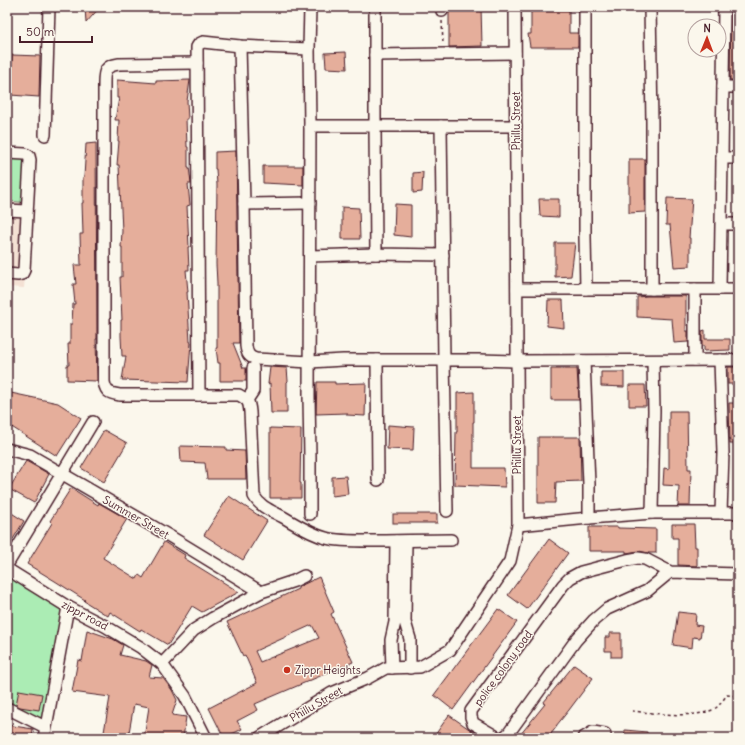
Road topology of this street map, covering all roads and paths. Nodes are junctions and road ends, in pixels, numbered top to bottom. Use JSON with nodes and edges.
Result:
{"nodes":[{"id":1,"x":49,"y":7,"type":"edge"},
{"id":2,"x":310,"y":7,"type":"edge"},
{"id":3,"x":375,"y":7,"type":"edge"},
{"id":4,"x":515,"y":7,"type":"edge"},
{"id":5,"x":585,"y":7,"type":"edge"},
{"id":6,"x":650,"y":7,"type":"edge"},
{"id":7,"x":724,"y":7,"type":"edge"},
{"id":8,"x":442,"y":9,"type":"edge"},
{"id":9,"x":240,"y":46,"type":"junction"},
{"id":10,"x":309,"y":49,"type":"junction"},
{"id":11,"x":515,"y":53,"type":"junction"},
{"id":12,"x":443,"y":54,"type":"junction"},
{"id":13,"x":375,"y":55,"type":"junction"},
{"id":14,"x":197,"y":63,"type":"junction"},
{"id":15,"x":723,"y":87,"type":"junction"},
{"id":16,"x":738,"y":87,"type":"edge"},
{"id":17,"x":310,"y":126,"type":"junction"},
{"id":18,"x":375,"y":126,"type":"junction"},
{"id":19,"x":441,"y":126,"type":"junction"},
{"id":20,"x":516,"y":126,"type":"junction"},
{"id":21,"x":46,"y":135,"type":"dead end"},
{"id":22,"x":7,"y":153,"type":"edge"},
{"id":23,"x":722,"y":158,"type":"junction"},
{"id":24,"x":738,"y":158,"type":"edge"},
{"id":25,"x":310,"y":203,"type":"junction"},
{"id":26,"x":244,"y":204,"type":"junction"},
{"id":27,"x":7,"y":210,"type":"edge"},
{"id":28,"x":27,"y":211,"type":"junction"},
{"id":29,"x":722,"y":224,"type":"junction"},
{"id":30,"x":738,"y":224,"type":"edge"},
{"id":31,"x":376,"y":254,"type":"junction"},
{"id":32,"x":443,"y":255,"type":"junction"},
{"id":33,"x":310,"y":256,"type":"junction"},
{"id":34,"x":7,"y":274,"type":"edge"},
{"id":35,"x":516,"y":289,"type":"junction"},
{"id":36,"x":586,"y":289,"type":"junction"},
{"id":37,"x":652,"y":289,"type":"junction"},
{"id":38,"x":695,"y":289,"type":"junction"},
{"id":39,"x":720,"y":289,"type":"junction"},
{"id":40,"x":738,"y":289,"type":"edge"},
{"id":41,"x":377,"y":360,"type":"junction"},
{"id":42,"x":444,"y":360,"type":"junction"},
{"id":43,"x":695,"y":360,"type":"junction"},
{"id":44,"x":720,"y":360,"type":"junction"},
{"id":45,"x":738,"y":360,"type":"edge"},
{"id":46,"x":517,"y":361,"type":"junction"},
{"id":47,"x":584,"y":361,"type":"junction"},
{"id":48,"x":653,"y":361,"type":"junction"},
{"id":49,"x":310,"y":362,"type":"junction"},
{"id":50,"x":253,"y":368,"type":"dead end"},
{"id":51,"x":199,"y":395,"type":"junction"},
{"id":52,"x":247,"y":400,"type":"junction"},
{"id":53,"x":93,"y":422,"type":"dead end"},
{"id":54,"x":7,"y":448,"type":"edge"},
{"id":55,"x":63,"y":474,"type":"junction"},
{"id":56,"x":378,"y":480,"type":"dead end"},
{"id":57,"x":447,"y":511,"type":"dead end"},
{"id":58,"x":652,"y":513,"type":"junction"},
{"id":59,"x":721,"y":513,"type":"junction"},
{"id":60,"x":738,"y":513,"type":"edge"},
{"id":61,"x":310,"y":514,"type":"dead end"},
{"id":62,"x":589,"y":518,"type":"junction"},
{"id":63,"x":518,"y":525,"type":"junction"},
{"id":64,"x":451,"y":540,"type":"dead end"},
{"id":65,"x":401,"y":541,"type":"junction"},
{"id":66,"x":7,"y":565,"type":"edge"},
{"id":67,"x":7,"y":569,"type":"edge"},
{"id":68,"x":670,"y":572,"type":"junction"},
{"id":69,"x":738,"y":574,"type":"edge"},
{"id":70,"x":304,"y":576,"type":"dead end"},
{"id":71,"x":261,"y":592,"type":"junction"},
{"id":72,"x":68,"y":607,"type":"junction"},
{"id":73,"x":162,"y":664,"type":"junction"},
{"id":74,"x":392,"y":668,"type":"junction"},
{"id":75,"x":410,"y":668,"type":"junction"},
{"id":76,"x":738,"y":696,"type":"edge"},
{"id":77,"x":7,"y":708,"type":"edge"},
{"id":78,"x":632,"y":711,"type":"dead end"},
{"id":79,"x":45,"y":727,"type":"junction"},
{"id":80,"x":604,"y":737,"type":"edge"},
{"id":81,"x":44,"y":738,"type":"edge"},
{"id":82,"x":206,"y":738,"type":"edge"},
{"id":83,"x":260,"y":738,"type":"edge"},
{"id":84,"x":583,"y":738,"type":"edge"}],
"edges":[{"from":1,"to":21,"type":"street"},
{"from":2,"to":10,"type":"street"},
{"from":3,"to":13,"type":"street"},
{"from":4,"to":11,"type":"street","name":"Phillu Street"},
{"from":5,"to":36,"type":"street"},
{"from":6,"to":37,"type":"street"},
{"from":7,"to":15,"type":"street"},
{"from":8,"to":12,"type":"path"},
{"from":9,"to":10,"type":"street"},
{"from":9,"to":14,"type":"street"},
{"from":9,"to":26,"type":"street"},
{"from":10,"to":17,"type":"street"},
{"from":11,"to":12,"type":"street"},
{"from":11,"to":20,"type":"street","name":"Phillu Street"},
{"from":12,"to":13,"type":"street"},
{"from":13,"to":18,"type":"street"},
{"from":14,"to":51,"type":"street"},
{"from":14,"to":51,"type":"street"},
{"from":15,"to":16,"type":"street"},
{"from":15,"to":23,"type":"street"},
{"from":17,"to":18,"type":"street"},
{"from":17,"to":25,"type":"street"},
{"from":18,"to":19,"type":"street"},
{"from":18,"to":31,"type":"street"},
{"from":19,"to":20,"type":"street"},
{"from":19,"to":32,"type":"street"},
{"from":20,"to":35,"type":"street","name":"Phillu Street"},
{"from":22,"to":28,"type":"street"},
{"from":23,"to":24,"type":"street"},
{"from":23,"to":29,"type":"street"},
{"from":25,"to":26,"type":"street"},
{"from":25,"to":33,"type":"street"},
{"from":26,"to":49,"type":"street"},
{"from":27,"to":28,"type":"street"},
{"from":28,"to":34,"type":"street"},
{"from":29,"to":30,"type":"street"},
{"from":29,"to":39,"type":"street"},
{"from":31,"to":32,"type":"street"},
{"from":31,"to":33,"type":"street"},
{"from":32,"to":42,"type":"street"},
{"from":33,"to":49,"type":"street"},
{"from":35,"to":36,"type":"street"},
{"from":35,"to":46,"type":"street","name":"Phillu Street"},
{"from":36,"to":37,"type":"street"},
{"from":37,"to":38,"type":"street"},
{"from":38,"to":39,"type":"street"},
{"from":38,"to":43,"type":"street"},
{"from":39,"to":40,"type":"street"},
{"from":41,"to":42,"type":"street"},
{"from":41,"to":49,"type":"street"},
{"from":41,"to":56,"type":"street"},
{"from":42,"to":46,"type":"street"},
{"from":42,"to":57,"type":"street"},
{"from":43,"to":44,"type":"street"},
{"from":43,"to":48,"type":"street"},
{"from":44,"to":45,"type":"street"},
{"from":44,"to":59,"type":"street"},
{"from":46,"to":47,"type":"street"},
{"from":46,"to":63,"type":"street","name":"Phillu Street"},
{"from":47,"to":48,"type":"street"},
{"from":47,"to":62,"type":"street"},
{"from":48,"to":58,"type":"street"},
{"from":49,"to":61,"type":"street"},
{"from":50,"to":52,"type":"street"},
{"from":51,"to":52,"type":"street"},
{"from":52,"to":65,"type":"street"},
{"from":53,"to":55,"type":"street"},
{"from":54,"to":55,"type":"street","name":"Summer Street"},
{"from":55,"to":66,"type":"street"},
{"from":55,"to":71,"type":"street","name":"Summer Street"},
{"from":58,"to":59,"type":"street"},
{"from":58,"to":62,"type":"street"},
{"from":59,"to":60,"type":"street"},
{"from":62,"to":63,"type":"street"},
{"from":63,"to":75,"type":"street","name":"Phillu Street"},
{"from":64,"to":65,"type":"street"},
{"from":65,"to":74,"type":"street"},
{"from":65,"to":75,"type":"street"},
{"from":67,"to":72,"type":"street","name":"zippr road"},
{"from":68,"to":68,"type":"street","name":"police colony road"},
{"from":68,"to":69,"type":"street","name":"police colony road"},
{"from":70,"to":71,"type":"street"},
{"from":71,"to":73,"type":"street"},
{"from":72,"to":73,"type":"street","name":"zippr road"},
{"from":72,"to":79,"type":"street"},
{"from":73,"to":82,"type":"street","name":"zippr road"},
{"from":74,"to":75,"type":"street","name":"Phillu Street"},
{"from":74,"to":83,"type":"street","name":"Phillu Street"},
{"from":76,"to":78,"type":"path"},
{"from":77,"to":79,"type":"street"},
{"from":79,"to":81,"type":"street"},
{"from":80,"to":84,"type":"street"}]}
